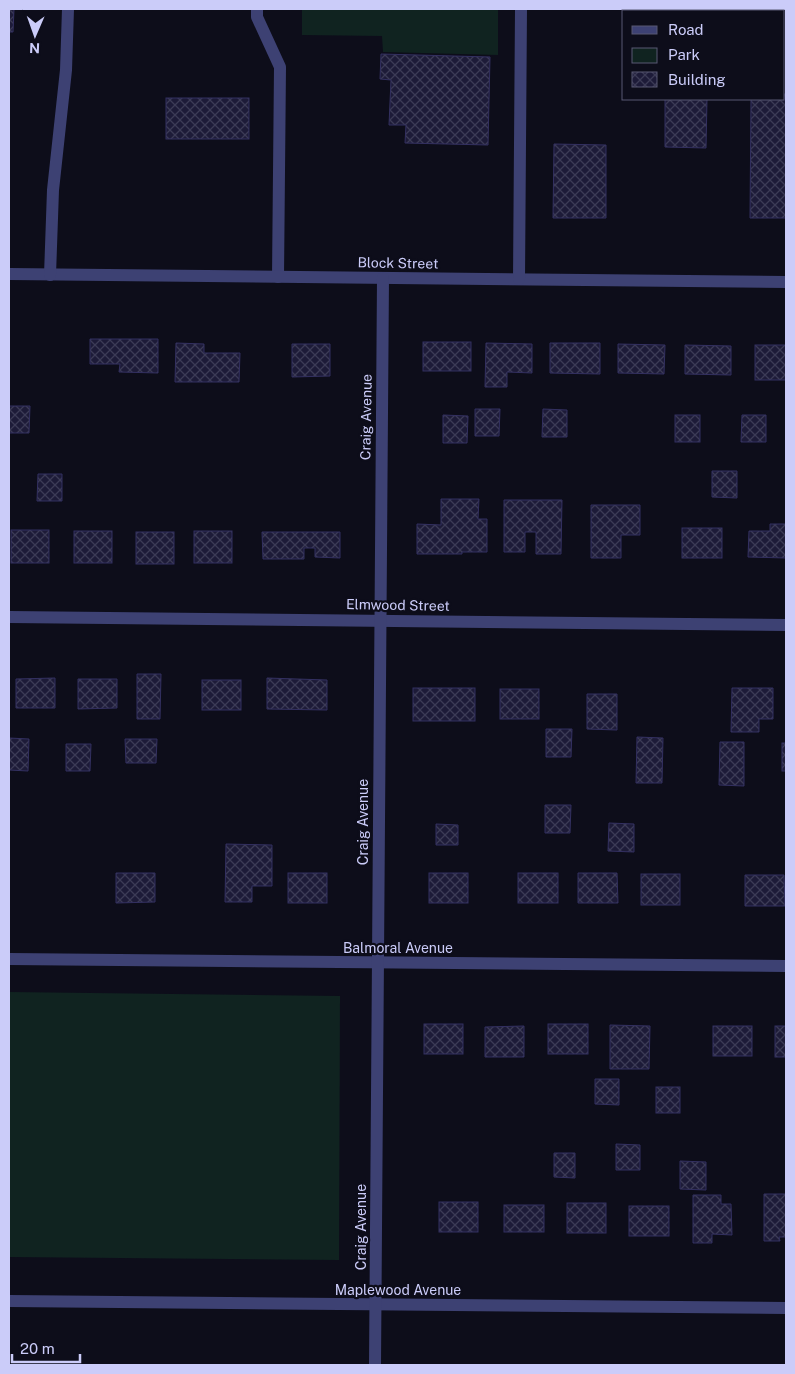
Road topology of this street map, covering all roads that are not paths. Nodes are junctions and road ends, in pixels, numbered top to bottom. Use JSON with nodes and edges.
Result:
{"nodes":[{"id":1,"x":68,"y":9,"type":"edge"},
{"id":2,"x":257,"y":9,"type":"edge"},
{"id":3,"x":521,"y":9,"type":"edge"},
{"id":4,"x":9,"y":274,"type":"edge"},
{"id":5,"x":50,"y":275,"type":"junction"},
{"id":6,"x":278,"y":277,"type":"junction"},
{"id":7,"x":383,"y":278,"type":"junction"},
{"id":8,"x":519,"y":280,"type":"junction"},
{"id":9,"x":786,"y":282,"type":"edge"},
{"id":10,"x":9,"y":617,"type":"edge"},
{"id":11,"x":379,"y":620,"type":"junction"},
{"id":12,"x":786,"y":625,"type":"edge"},
{"id":13,"x":9,"y":959,"type":"edge"},
{"id":14,"x":377,"y":963,"type":"junction"},
{"id":15,"x":786,"y":966,"type":"edge"},
{"id":16,"x":9,"y":1301,"type":"edge"},
{"id":17,"x":376,"y":1305,"type":"junction"},
{"id":18,"x":786,"y":1308,"type":"edge"},
{"id":19,"x":376,"y":1365,"type":"edge"}],
"edges":[{"from":1,"to":5,"type":"street"},
{"from":2,"to":6,"type":"street"},
{"from":3,"to":8,"type":"street"},
{"from":4,"to":5,"type":"street","name":"Block Street"},
{"from":5,"to":6,"type":"street","name":"Block Street"},
{"from":6,"to":7,"type":"street","name":"Block Street"},
{"from":7,"to":8,"type":"street","name":"Block Street"},
{"from":7,"to":11,"type":"street","name":"Craig Avenue"},
{"from":8,"to":9,"type":"street","name":"Block Street"},
{"from":10,"to":11,"type":"street","name":"Elmwood Street"},
{"from":11,"to":12,"type":"street","name":"Elmwood Street"},
{"from":11,"to":14,"type":"street","name":"Craig Avenue"},
{"from":13,"to":14,"type":"street","name":"Balmoral Avenue"},
{"from":14,"to":15,"type":"street","name":"Balmoral Avenue"},
{"from":14,"to":17,"type":"street","name":"Craig Avenue"},
{"from":16,"to":17,"type":"street","name":"Maplewood Avenue"},
{"from":17,"to":18,"type":"street","name":"Maplewood Avenue"},
{"from":17,"to":19,"type":"street","name":"Craig Avenue"}]}
